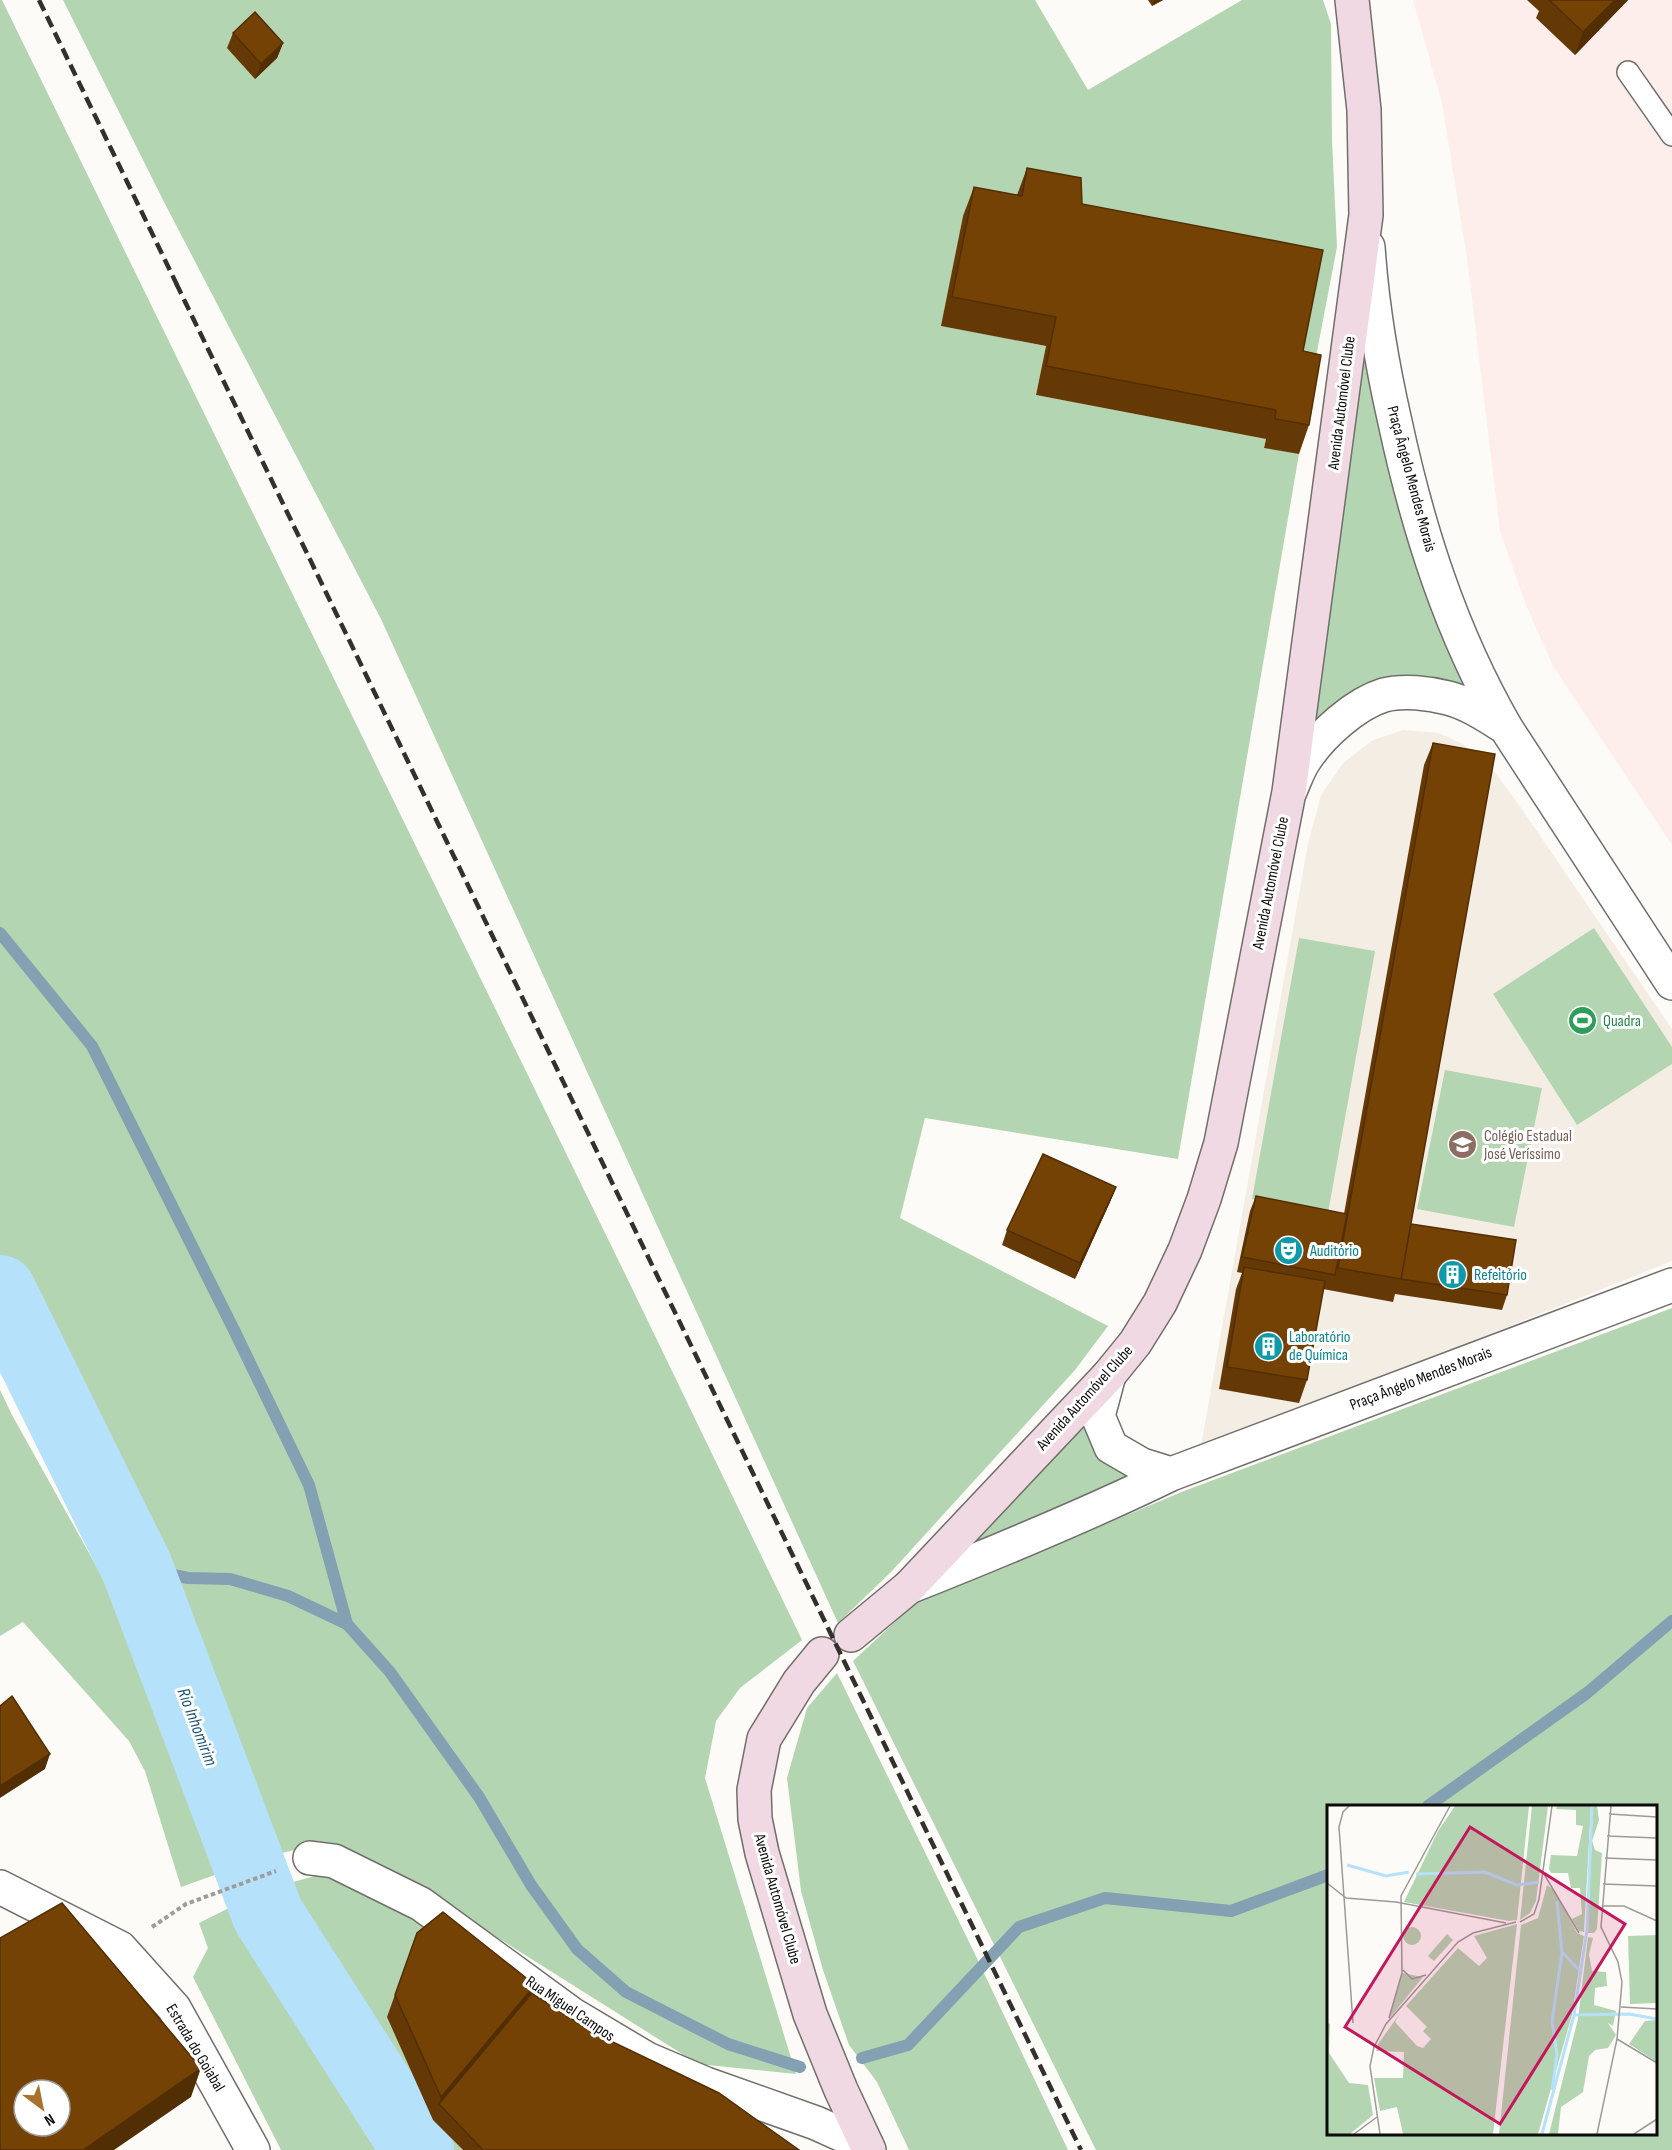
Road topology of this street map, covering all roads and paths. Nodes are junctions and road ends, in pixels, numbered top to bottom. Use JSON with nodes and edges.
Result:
{"nodes":[{"id":1,"x":1352,"y":0,"type":"edge"},
{"id":2,"x":1628,"y":72,"type":"dead end"},
{"id":3,"x":1672,"y":135,"type":"edge"},
{"id":4,"x":1366,"y":215,"type":"junction"},
{"id":5,"x":1506,"y":728,"type":"junction"},
{"id":6,"x":1289,"y":792,"type":"junction"},
{"id":7,"x":1672,"y":983,"type":"edge"},
{"id":8,"x":1672,"y":1285,"type":"edge"},
{"id":9,"x":1109,"y":1375,"type":"junction"},
{"id":10,"x":1171,"y":1474,"type":"junction"},
{"id":11,"x":909,"y":1587,"type":"junction"},
{"id":12,"x":851,"y":1635,"type":"dead end"},
{"id":13,"x":822,"y":1654,"type":"dead end"},
{"id":14,"x":310,"y":1858,"type":"joint"},
{"id":15,"x":0,"y":1887,"type":"edge"},
{"id":16,"x":186,"y":1904,"type":"dead end"},
{"id":17,"x":868,"y":2148,"type":"edge"},
{"id":18,"x":253,"y":2150,"type":"edge"}],
"edges":[{"from":1,"to":4,"type":"main road","name":"Avenida Automóvel Clube"},
{"from":2,"to":3,"type":"lane"},
{"from":4,"to":5,"type":"street","name":"Praça Ângelo Mendes Morais"},
{"from":4,"to":6,"type":"main road","name":"Avenida Automóvel Clube"},
{"from":5,"to":6,"type":"street","name":"Praça Ângelo Mendes Morais"},
{"from":5,"to":7,"type":"street","name":"Praça Ângelo Mendes Morais"},
{"from":6,"to":9,"type":"main road","name":"Avenida Automóvel Clube"},
{"from":8,"to":10,"type":"street","name":"Praça Ângelo Mendes Morais"},
{"from":9,"to":10,"type":"street"},
{"from":9,"to":11,"type":"main road","name":"Avenida Automóvel Clube"},
{"from":10,"to":11,"type":"street","name":"Praça Ângelo Mendes Morais"},
{"from":11,"to":12,"type":"main road","name":"Avenida Automóvel Clube"},
{"from":13,"to":17,"type":"main road","name":"Avenida Automóvel Clube"},
{"from":14,"to":16,"type":"path"},
{"from":14,"to":17,"type":"street","name":"Rua Miguel Campos"},
{"from":15,"to":18,"type":"street","name":"Estrada do Goiabal"}]}
